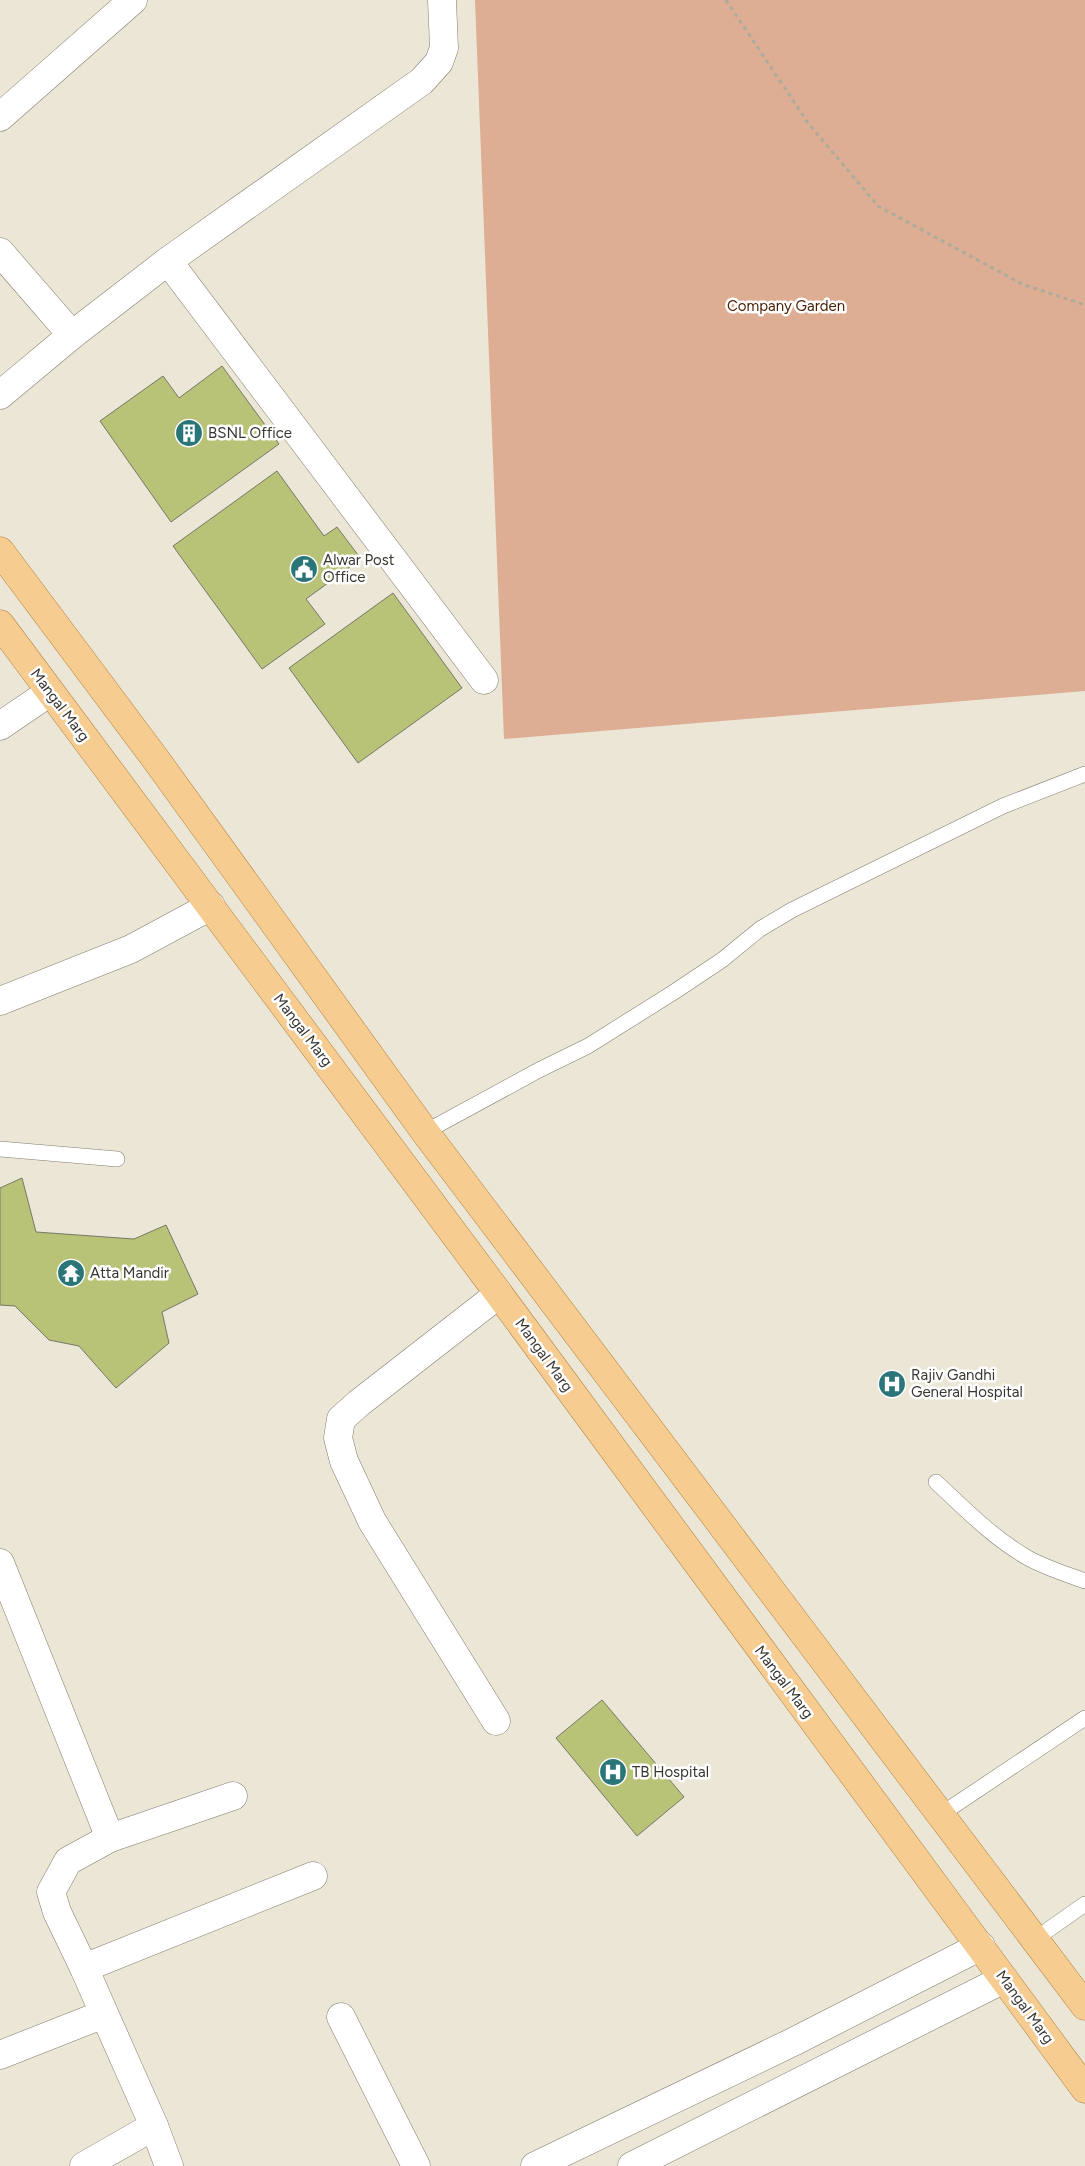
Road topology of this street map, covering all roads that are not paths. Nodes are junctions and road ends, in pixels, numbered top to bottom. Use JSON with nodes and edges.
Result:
{"nodes":[{"id":1,"x":133,"y":0,"type":"edge"},
{"id":2,"x":442,"y":0,"type":"edge"},
{"id":3,"x":0,"y":117,"type":"edge"},
{"id":4,"x":0,"y":252,"type":"edge"},
{"id":5,"x":168,"y":261,"type":"junction"},
{"id":6,"x":72,"y":336,"type":"junction"},
{"id":7,"x":0,"y":395,"type":"edge"},
{"id":8,"x":0,"y":551,"type":"edge"},
{"id":9,"x":0,"y":624,"type":"edge"},
{"id":10,"x":484,"y":680,"type":"dead end"},
{"id":11,"x":50,"y":692,"type":"junction"},
{"id":12,"x":0,"y":726,"type":"edge"},
{"id":13,"x":157,"y":761,"type":"junction"},
{"id":14,"x":1085,"y":774,"type":"edge"},
{"id":15,"x":124,"y":790,"type":"junction"},
{"id":16,"x":211,"y":906,"type":"junction"},
{"id":17,"x":0,"y":1001,"type":"edge"},
{"id":18,"x":425,"y":1132,"type":"junction"},
{"id":19,"x":0,"y":1149,"type":"edge"},
{"id":20,"x":117,"y":1159,"type":"dead end"},
{"id":21,"x":499,"y":1294,"type":"junction"},
{"id":22,"x":936,"y":1482,"type":"dead end"},
{"id":23,"x":0,"y":1563,"type":"edge"},
{"id":24,"x":1081,"y":1579,"type":"edge"},
{"id":25,"x":1085,"y":1595,"type":"edge"},
{"id":26,"x":1085,"y":1718,"type":"edge"},
{"id":27,"x":496,"y":1721,"type":"dead end"},
{"id":28,"x":233,"y":1796,"type":"dead end"},
{"id":29,"x":940,"y":1815,"type":"junction"},
{"id":30,"x":110,"y":1838,"type":"junction"},
{"id":31,"x":314,"y":1876,"type":"dead end"},
{"id":32,"x":1085,"y":1904,"type":"edge"},
{"id":33,"x":1048,"y":1930,"type":"dead end"},
{"id":34,"x":981,"y":1946,"type":"junction"},
{"id":35,"x":84,"y":1968,"type":"junction"},
{"id":36,"x":1004,"y":1979,"type":"junction"},
{"id":37,"x":1085,"y":2006,"type":"edge"},
{"id":38,"x":104,"y":2014,"type":"junction"},
{"id":39,"x":341,"y":2017,"type":"dead end"},
{"id":40,"x":0,"y":2055,"type":"edge"},
{"id":41,"x":1085,"y":2089,"type":"edge"},
{"id":42,"x":154,"y":2126,"type":"junction"},
{"id":43,"x":84,"y":2166,"type":"edge"},
{"id":44,"x":169,"y":2166,"type":"edge"},
{"id":45,"x":416,"y":2166,"type":"edge"},
{"id":46,"x":535,"y":2166,"type":"edge"},
{"id":47,"x":632,"y":2166,"type":"edge"}],
"edges":[{"from":1,"to":3,"type":"street"},
{"from":2,"to":5,"type":"street"},
{"from":4,"to":6,"type":"street"},
{"from":5,"to":6,"type":"street"},
{"from":5,"to":10,"type":"street"},
{"from":6,"to":7,"type":"street"},
{"from":8,"to":13,"type":"main road"},
{"from":9,"to":11,"type":"main road","name":"Mangal Marg"},
{"from":11,"to":12,"type":"street"},
{"from":11,"to":15,"type":"main road","name":"Mangal Marg"},
{"from":13,"to":15,"type":"main road"},
{"from":13,"to":18,"type":"main road"},
{"from":14,"to":18,"type":"lane"},
{"from":15,"to":16,"type":"main road","name":"Mangal Marg"},
{"from":16,"to":17,"type":"street"},
{"from":16,"to":21,"type":"main road","name":"Mangal Marg"},
{"from":18,"to":29,"type":"main road"},
{"from":19,"to":20,"type":"lane"},
{"from":21,"to":27,"type":"street"},
{"from":21,"to":34,"type":"main road","name":"Mangal Marg"},
{"from":22,"to":24,"type":"lane"},
{"from":23,"to":30,"type":"street"},
{"from":24,"to":25,"type":"lane"},
{"from":26,"to":29,"type":"lane"},
{"from":28,"to":30,"type":"street"},
{"from":29,"to":37,"type":"main road"},
{"from":30,"to":35,"type":"street"},
{"from":31,"to":35,"type":"street"},
{"from":32,"to":33,"type":"lane"},
{"from":34,"to":36,"type":"main road","name":"Mangal Marg"},
{"from":34,"to":46,"type":"street"},
{"from":35,"to":38,"type":"street"},
{"from":36,"to":41,"type":"main road","name":"Mangal Marg"},
{"from":36,"to":47,"type":"street"},
{"from":38,"to":40,"type":"street"},
{"from":38,"to":42,"type":"street"},
{"from":39,"to":45,"type":"street"},
{"from":42,"to":43,"type":"street"},
{"from":42,"to":44,"type":"street"}]}
